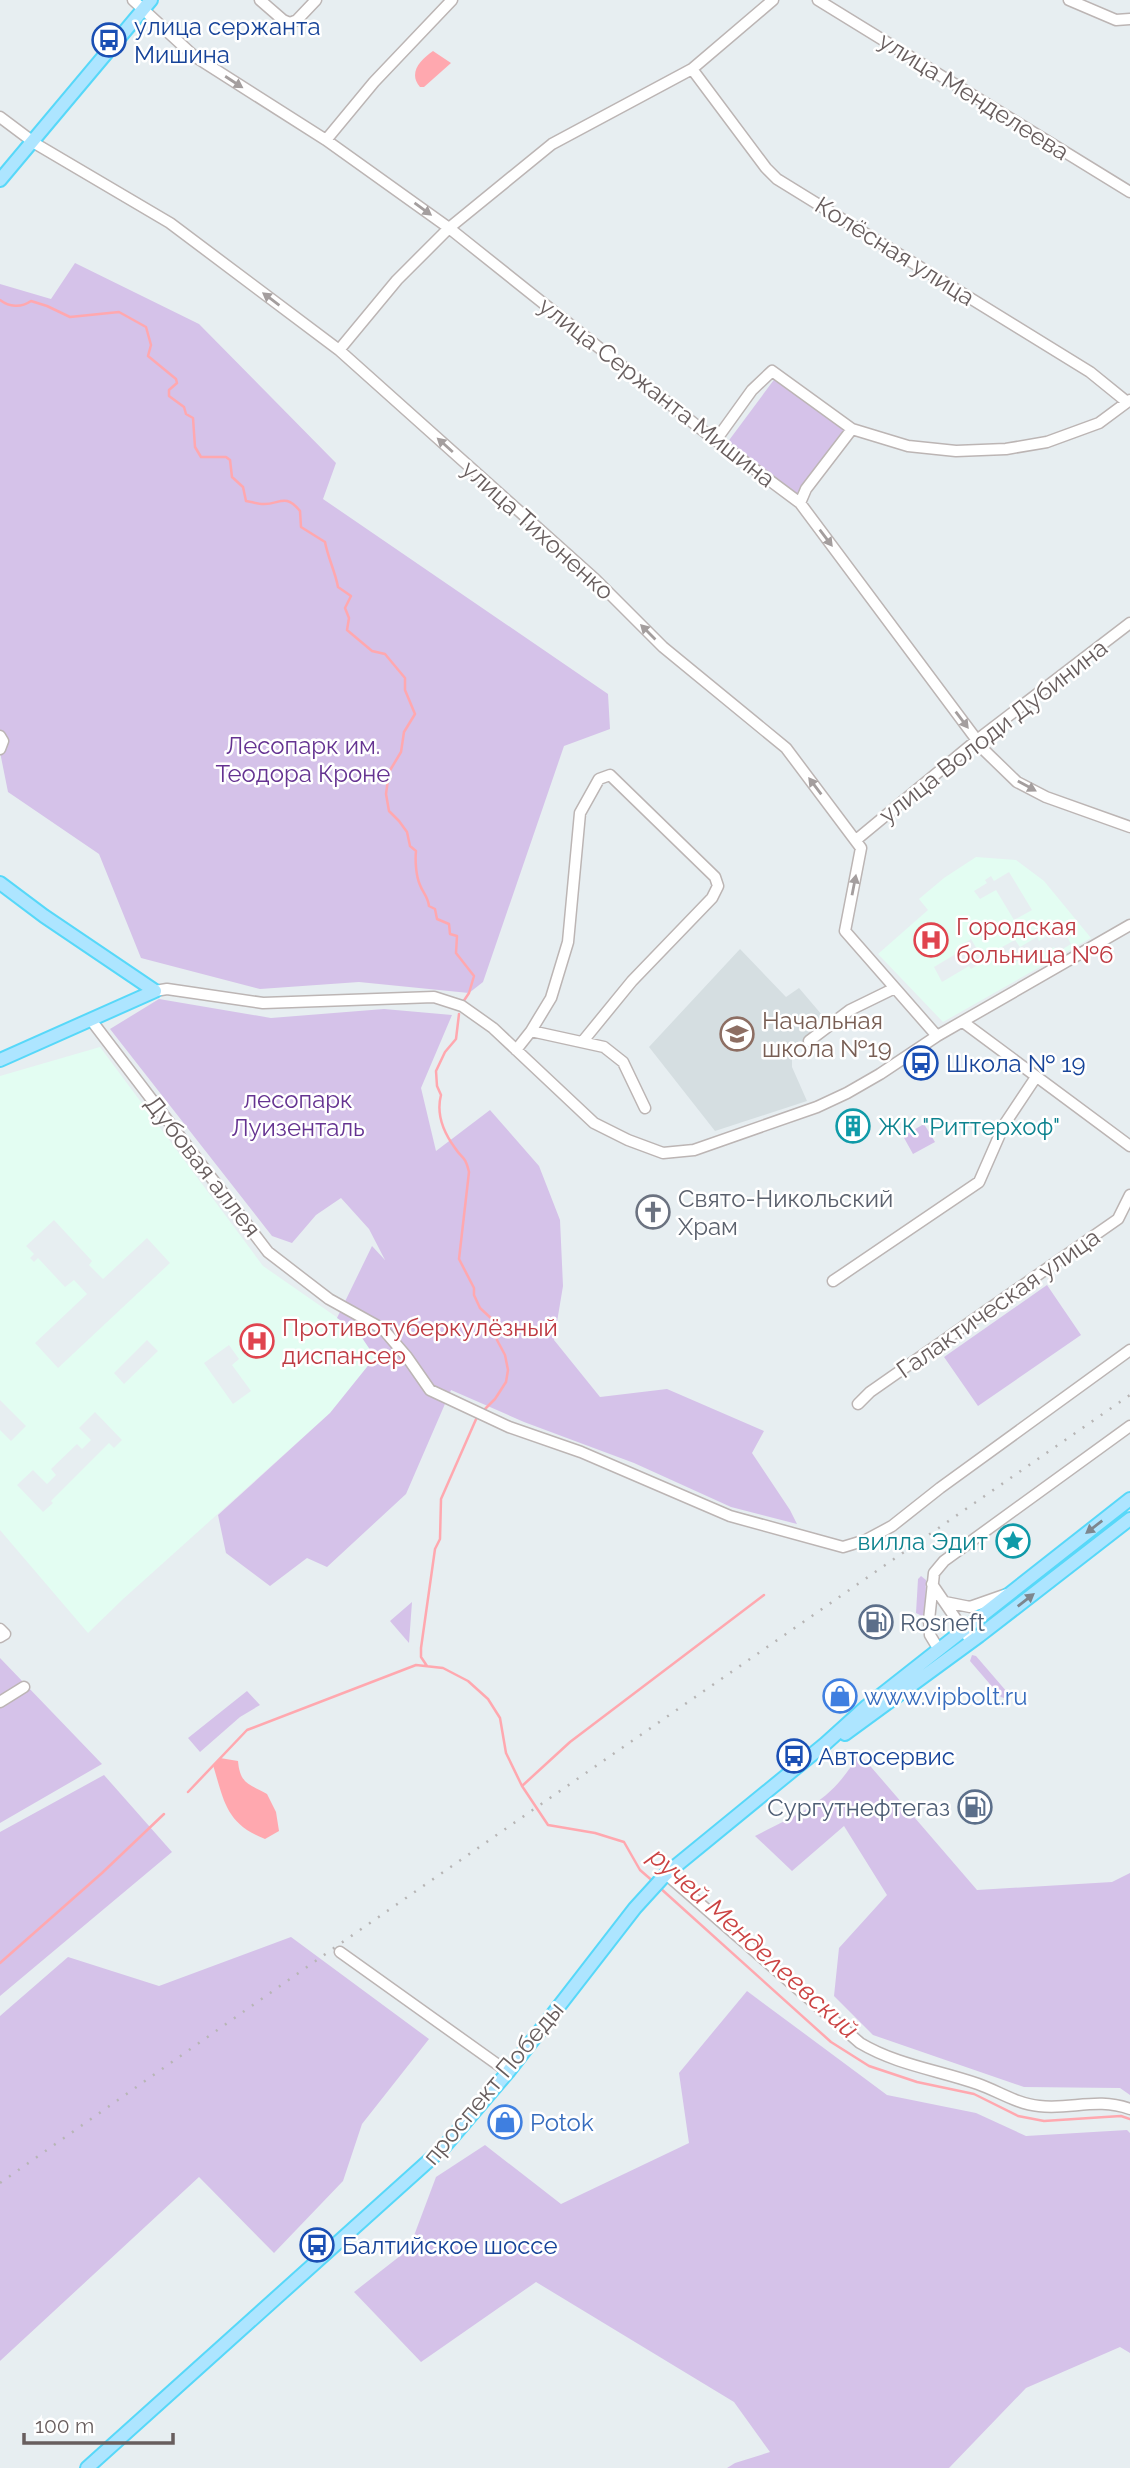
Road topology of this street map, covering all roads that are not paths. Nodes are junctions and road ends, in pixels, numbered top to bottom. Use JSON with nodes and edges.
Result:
{"nodes":[{"id":1,"x":133,"y":0,"type":"edge"},
{"id":2,"x":260,"y":0,"type":"edge"},
{"id":3,"x":316,"y":0,"type":"edge"},
{"id":4,"x":452,"y":0,"type":"edge"},
{"id":5,"x":773,"y":0,"type":"edge"},
{"id":6,"x":818,"y":0,"type":"edge"},
{"id":7,"x":1069,"y":0,"type":"edge"},
{"id":8,"x":147,"y":4,"type":"edge"},
{"id":9,"x":1130,"y":19,"type":"edge"},
{"id":10,"x":692,"y":69,"type":"junction"},
{"id":11,"x":0,"y":117,"type":"edge"},
{"id":12,"x":326,"y":140,"type":"junction"},
{"id":13,"x":32,"y":141,"type":"junction"},
{"id":14,"x":0,"y":180,"type":"edge"},
{"id":15,"x":1130,"y":192,"type":"edge"},
{"id":16,"x":449,"y":228,"type":"junction"},
{"id":17,"x":339,"y":350,"type":"junction"},
{"id":18,"x":1129,"y":401,"type":"edge"},
{"id":19,"x":852,"y":429,"type":"junction"},
{"id":20,"x":716,"y":440,"type":"junction"},
{"id":21,"x":800,"y":503,"type":"junction"},
{"id":22,"x":1130,"y":623,"type":"edge"},
{"id":23,"x":0,"y":736,"type":"edge"},
{"id":24,"x":977,"y":740,"type":"junction"},
{"id":25,"x":0,"y":749,"type":"edge"},
{"id":26,"x":1130,"y":827,"type":"edge"},
{"id":27,"x":856,"y":840,"type":"junction"},
{"id":28,"x":0,"y":883,"type":"edge"},
{"id":29,"x":1130,"y":925,"type":"edge"},
{"id":30,"x":895,"y":988,"type":"junction"},
{"id":31,"x":155,"y":991,"type":"junction"},
{"id":32,"x":90,"y":1020,"type":"junction"},
{"id":33,"x":963,"y":1022,"type":"junction"},
{"id":34,"x":531,"y":1031,"type":"junction"},
{"id":35,"x":937,"y":1036,"type":"junction"},
{"id":36,"x":583,"y":1041,"type":"junction"},
{"id":37,"x":809,"y":1041,"type":"dead end"},
{"id":38,"x":516,"y":1050,"type":"junction"},
{"id":39,"x":0,"y":1060,"type":"edge"},
{"id":40,"x":1037,"y":1077,"type":"junction"},
{"id":41,"x":645,"y":1108,"type":"dead end"},
{"id":42,"x":1130,"y":1146,"type":"edge"},
{"id":43,"x":1130,"y":1195,"type":"edge"},
{"id":44,"x":833,"y":1281,"type":"dead end"},
{"id":45,"x":1130,"y":1350,"type":"edge"},
{"id":46,"x":858,"y":1404,"type":"dead end"},
{"id":47,"x":1130,"y":1426,"type":"edge"},
{"id":48,"x":1130,"y":1499,"type":"edge"},
{"id":49,"x":1130,"y":1519,"type":"edge"},
{"id":50,"x":932,"y":1584,"type":"junction"},
{"id":51,"x":1012,"y":1593,"type":"junction"},
{"id":52,"x":945,"y":1602,"type":"junction"},
{"id":53,"x":968,"y":1636,"type":"junction"},
{"id":54,"x":939,"y":1650,"type":"junction"},
{"id":55,"x":23,"y":1687,"type":"dead end"},
{"id":56,"x":0,"y":1702,"type":"edge"},
{"id":57,"x":825,"y":1744,"type":"junction"},
{"id":58,"x":666,"y":1874,"type":"junction"},
{"id":59,"x":341,"y":1952,"type":"dead end"},
{"id":60,"x":508,"y":2072,"type":"junction"},
{"id":61,"x":1130,"y":2109,"type":"edge"},
{"id":62,"x":87,"y":2468,"type":"edge"}],
"edges":[{"from":1,"to":8,"type":"street","name":"улица Сержанта Мишина"},
{"from":2,"to":3,"type":"street"},
{"from":4,"to":12,"type":"street"},
{"from":5,"to":10,"type":"street"},
{"from":6,"to":15,"type":"street","name":"улица Менделеева"},
{"from":7,"to":9,"type":"street"},
{"from":8,"to":12,"type":"street","name":"улица Сержанта Мишина","one_way":true},
{"from":8,"to":13,"type":"main road"},
{"from":10,"to":16,"type":"street"},
{"from":10,"to":18,"type":"street","name":"Колёсная улица"},
{"from":11,"to":13,"type":"street","name":"улица Тихоненко"},
{"from":12,"to":16,"type":"street","name":"улица Сержанта Мишина","one_way":true},
{"from":13,"to":14,"type":"main road"},
{"from":17,"to":13,"type":"street","name":"улица Тихоненко","one_way":true},
{"from":16,"to":17,"type":"street"},
{"from":16,"to":20,"type":"street","name":"улица Сержанта Мишина"},
{"from":27,"to":17,"type":"street","name":"улица Тихоненко","one_way":true},
{"from":18,"to":19,"type":"street"},
{"from":19,"to":20,"type":"street"},
{"from":19,"to":21,"type":"street"},
{"from":20,"to":21,"type":"street","name":"улица Сержанта Мишина"},
{"from":21,"to":24,"type":"street","name":"улица Сержанта Мишина","one_way":true},
{"from":22,"to":24,"type":"street","name":"улица Володи Дубинина"},
{"from":23,"to":25,"type":"street"},
{"from":24,"to":26,"type":"street","name":"улица Сержанта Мишина","one_way":true},
{"from":24,"to":27,"type":"street","name":"улица Володи Дубинина"},
{"from":30,"to":27,"type":"street","one_way":true},
{"from":28,"to":31,"type":"main road"},
{"from":29,"to":33,"type":"street"},
{"from":30,"to":35,"type":"street"},
{"from":30,"to":37,"type":"street"},
{"from":31,"to":32,"type":"main road"},
{"from":31,"to":38,"type":"street"},
{"from":32,"to":39,"type":"main road"},
{"from":32,"to":45,"type":"street","name":"Дубовая аллея"},
{"from":33,"to":35,"type":"street"},
{"from":33,"to":40,"type":"street"},
{"from":34,"to":36,"type":"street"},
{"from":34,"to":36,"type":"street"},
{"from":34,"to":38,"type":"street"},
{"from":35,"to":38,"type":"street"},
{"from":36,"to":41,"type":"street"},
{"from":40,"to":42,"type":"street"},
{"from":40,"to":44,"type":"street"},
{"from":43,"to":46,"type":"street","name":"Галактическая улица"},
{"from":47,"to":50,"type":"street"},
{"from":48,"to":51,"type":"main road","name":"проспект Победы","one_way":true},
{"from":53,"to":49,"type":"main road","name":"проспект Победы","one_way":true},
{"from":50,"to":52,"type":"street"},
{"from":50,"to":54,"type":"street"},
{"from":51,"to":52,"type":"street"},
{"from":51,"to":53,"type":"main road","name":"проспект Победы"},
{"from":52,"to":53,"type":"street"},
{"from":53,"to":54,"type":"main road","name":"проспект Победы"},
{"from":53,"to":57,"type":"main road","name":"проспект Победы"},
{"from":54,"to":57,"type":"main road","name":"проспект Победы"},
{"from":55,"to":56,"type":"street"},
{"from":57,"to":58,"type":"main road","name":"проспект Победы"},
{"from":58,"to":60,"type":"main road","name":"проспект Победы"},
{"from":58,"to":61,"type":"street"},
{"from":59,"to":60,"type":"street"},
{"from":60,"to":62,"type":"main road","name":"проспект Победы"}]}
